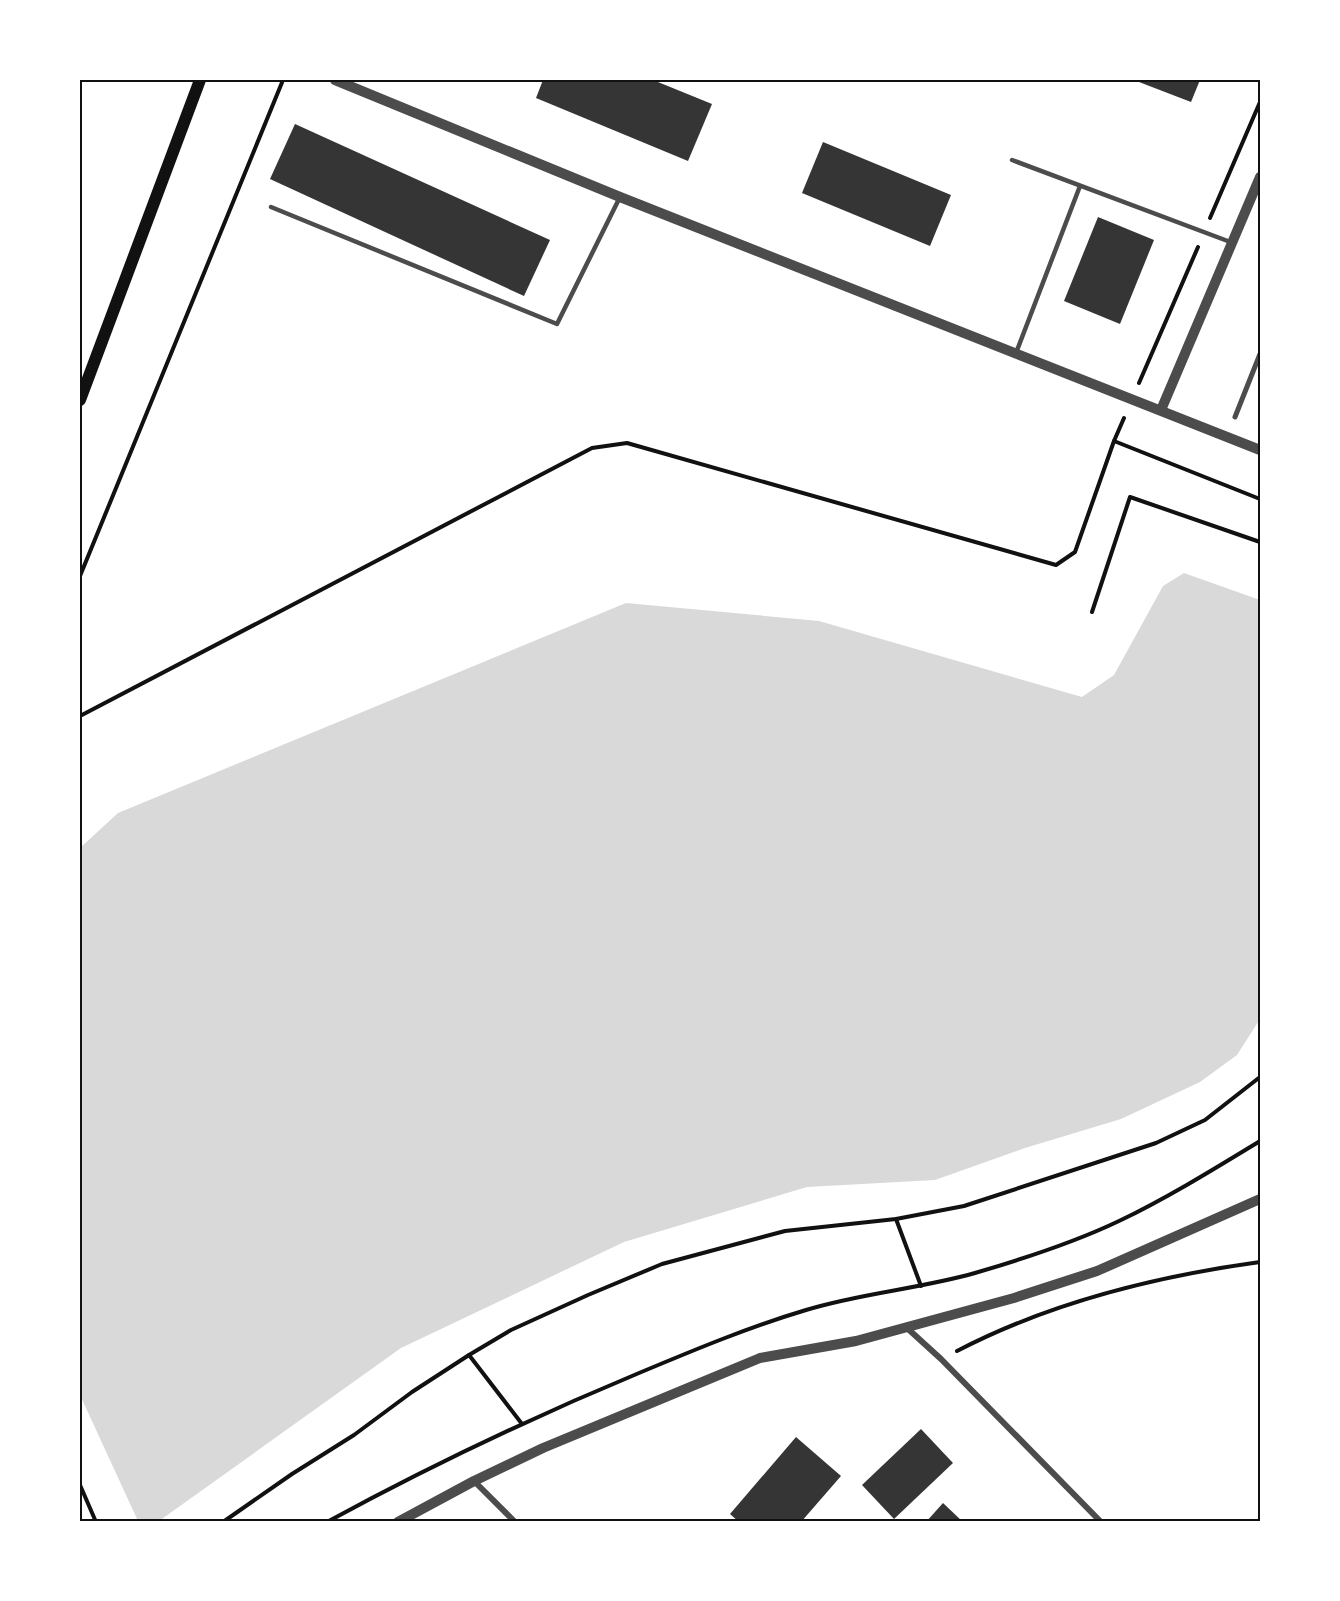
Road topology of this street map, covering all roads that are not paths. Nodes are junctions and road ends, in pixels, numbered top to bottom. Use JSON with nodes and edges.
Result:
{"nodes":[{"id":1,"x":200,"y":80,"type":"edge"},
{"id":2,"x":335,"y":80,"type":"edge"},
{"id":3,"x":1012,"y":160,"type":"dead end"},
{"id":4,"x":1260,"y":177,"type":"edge"},
{"id":5,"x":1080,"y":186,"type":"junction"},
{"id":6,"x":620,"y":197,"type":"junction"},
{"id":7,"x":271,"y":207,"type":"dead end"},
{"id":8,"x":1233,"y":243,"type":"junction"},
{"id":9,"x":1016,"y":353,"type":"junction"},
{"id":10,"x":1260,"y":354,"type":"edge"},
{"id":11,"x":80,"y":400,"type":"edge"},
{"id":12,"x":1161,"y":410,"type":"junction"},
{"id":13,"x":1234,"y":417,"type":"dead end"},
{"id":14,"x":1260,"y":450,"type":"edge"},
{"id":15,"x":1260,"y":1199,"type":"edge"},
{"id":16,"x":907,"y":1328,"type":"junction"},
{"id":17,"x":474,"y":1481,"type":"junction"},
{"id":18,"x":398,"y":1521,"type":"edge"},
{"id":19,"x":515,"y":1521,"type":"edge"},
{"id":20,"x":1101,"y":1521,"type":"edge"}],
"edges":[{"from":1,"to":11,"type":"main road"},
{"from":2,"to":6,"type":"street"},
{"from":3,"to":5,"type":"lane"},
{"from":4,"to":8,"type":"street"},
{"from":5,"to":8,"type":"lane"},
{"from":5,"to":9,"type":"lane"},
{"from":6,"to":7,"type":"lane"},
{"from":6,"to":9,"type":"street"},
{"from":8,"to":12,"type":"street"},
{"from":9,"to":12,"type":"street"},
{"from":10,"to":13,"type":"street"},
{"from":12,"to":14,"type":"street"},
{"from":15,"to":16,"type":"street"},
{"from":16,"to":17,"type":"street"},
{"from":16,"to":20,"type":"street"},
{"from":17,"to":18,"type":"street"},
{"from":17,"to":19,"type":"street"}]}
